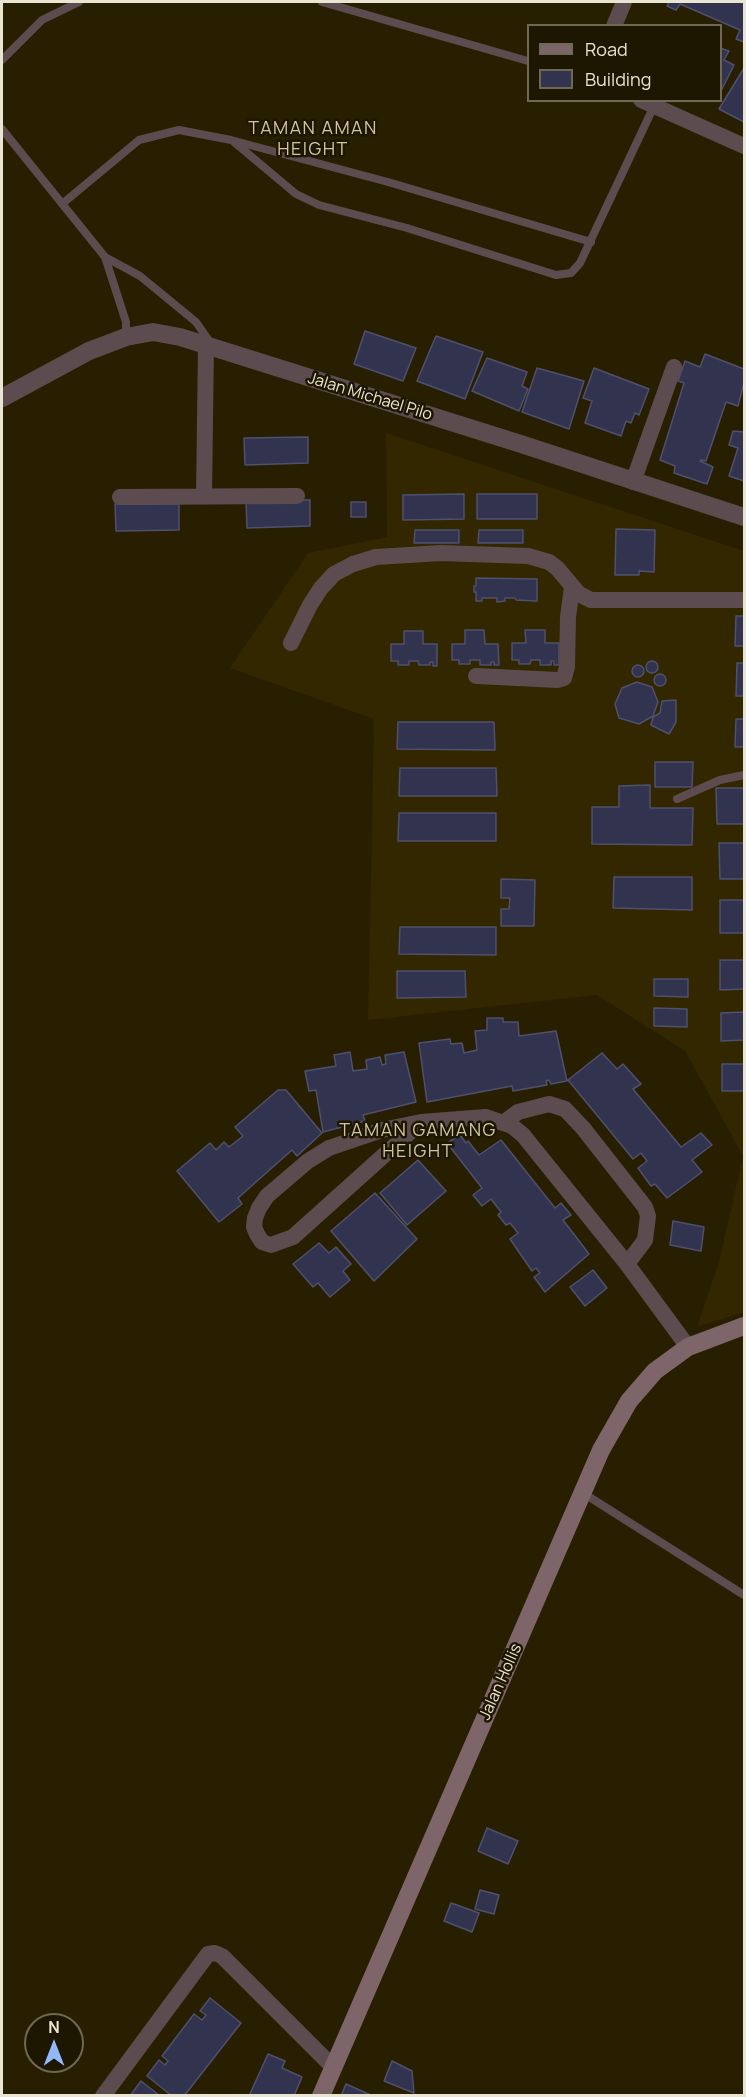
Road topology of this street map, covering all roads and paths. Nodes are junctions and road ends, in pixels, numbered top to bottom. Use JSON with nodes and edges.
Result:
{"nodes":[{"id":1,"x":79,"y":2,"type":"edge"},
{"id":2,"x":322,"y":2,"type":"edge"},
{"id":3,"x":624,"y":2,"type":"edge"},
{"id":4,"x":615,"y":24,"type":"edge"},
{"id":5,"x":2,"y":60,"type":"edge"},
{"id":6,"x":527,"y":60,"type":"edge"},
{"id":7,"x":648,"y":103,"type":"edge"},
{"id":8,"x":2,"y":129,"type":"edge"},
{"id":9,"x":231,"y":140,"type":"junction"},
{"id":10,"x":744,"y":146,"type":"edge"},
{"id":11,"x":62,"y":204,"type":"junction"},
{"id":12,"x":591,"y":242,"type":"junction"},
{"id":13,"x":105,"y":257,"type":"junction"},
{"id":14,"x":126,"y":337,"type":"junction"},
{"id":15,"x":210,"y":347,"type":"junction"},
{"id":16,"x":674,"y":367,"type":"dead end"},
{"id":17,"x":2,"y":398,"type":"edge"},
{"id":18,"x":633,"y":482,"type":"junction"},
{"id":19,"x":204,"y":496,"type":"junction"},
{"id":20,"x":297,"y":496,"type":"dead end"},
{"id":21,"x":120,"y":497,"type":"dead end"},
{"id":22,"x":744,"y":518,"type":"edge"},
{"id":23,"x":572,"y":587,"type":"junction"},
{"id":24,"x":744,"y":600,"type":"edge"},
{"id":25,"x":291,"y":643,"type":"dead end"},
{"id":26,"x":476,"y":676,"type":"dead end"},
{"id":27,"x":744,"y":775,"type":"edge"},
{"id":28,"x":678,"y":799,"type":"dead end"},
{"id":29,"x":421,"y":1122,"type":"junction"},
{"id":30,"x":502,"y":1123,"type":"junction"},
{"id":31,"x":627,"y":1264,"type":"junction"},
{"id":32,"x":744,"y":1326,"type":"edge"},
{"id":33,"x":688,"y":1347,"type":"junction"},
{"id":34,"x":583,"y":1493,"type":"junction"},
{"id":35,"x":744,"y":1595,"type":"edge"},
{"id":36,"x":333,"y":2067,"type":"junction"},
{"id":37,"x":103,"y":2096,"type":"edge"},
{"id":38,"x":321,"y":2096,"type":"edge"}],
"edges":[{"from":1,"to":5,"type":"lane"},
{"from":2,"to":6,"type":"lane"},
{"from":3,"to":4,"type":"street"},
{"from":7,"to":10,"type":"street"},
{"from":7,"to":12,"type":"lane"},
{"from":8,"to":11,"type":"lane"},
{"from":9,"to":11,"type":"lane"},
{"from":9,"to":12,"type":"lane"},
{"from":9,"to":12,"type":"lane"},
{"from":11,"to":13,"type":"lane"},
{"from":13,"to":14,"type":"lane"},
{"from":13,"to":15,"type":"lane"},
{"from":14,"to":15,"type":"street","name":"Jalan Michael Pilo"},
{"from":14,"to":17,"type":"street","name":"Jalan Michael Pilo"},
{"from":15,"to":18,"type":"street","name":"Jalan Michael Pilo"},
{"from":15,"to":19,"type":"street"},
{"from":16,"to":18,"type":"street"},
{"from":18,"to":22,"type":"street","name":"Jalan Michael Pilo"},
{"from":19,"to":20,"type":"street"},
{"from":19,"to":21,"type":"street"},
{"from":23,"to":24,"type":"street"},
{"from":23,"to":25,"type":"street"},
{"from":23,"to":26,"type":"street"},
{"from":27,"to":28,"type":"lane"},
{"from":29,"to":29,"type":"street"},
{"from":29,"to":30,"type":"street"},
{"from":30,"to":31,"type":"street"},
{"from":30,"to":31,"type":"street"},
{"from":31,"to":33,"type":"street"},
{"from":32,"to":33,"type":"main road","name":"Jalan Hollis"},
{"from":33,"to":34,"type":"main road","name":"Jalan Hollis"},
{"from":34,"to":35,"type":"lane"},
{"from":34,"to":36,"type":"main road","name":"Jalan Hollis"},
{"from":36,"to":37,"type":"street"},
{"from":36,"to":38,"type":"main road","name":"Jalan Hollis"}]}
